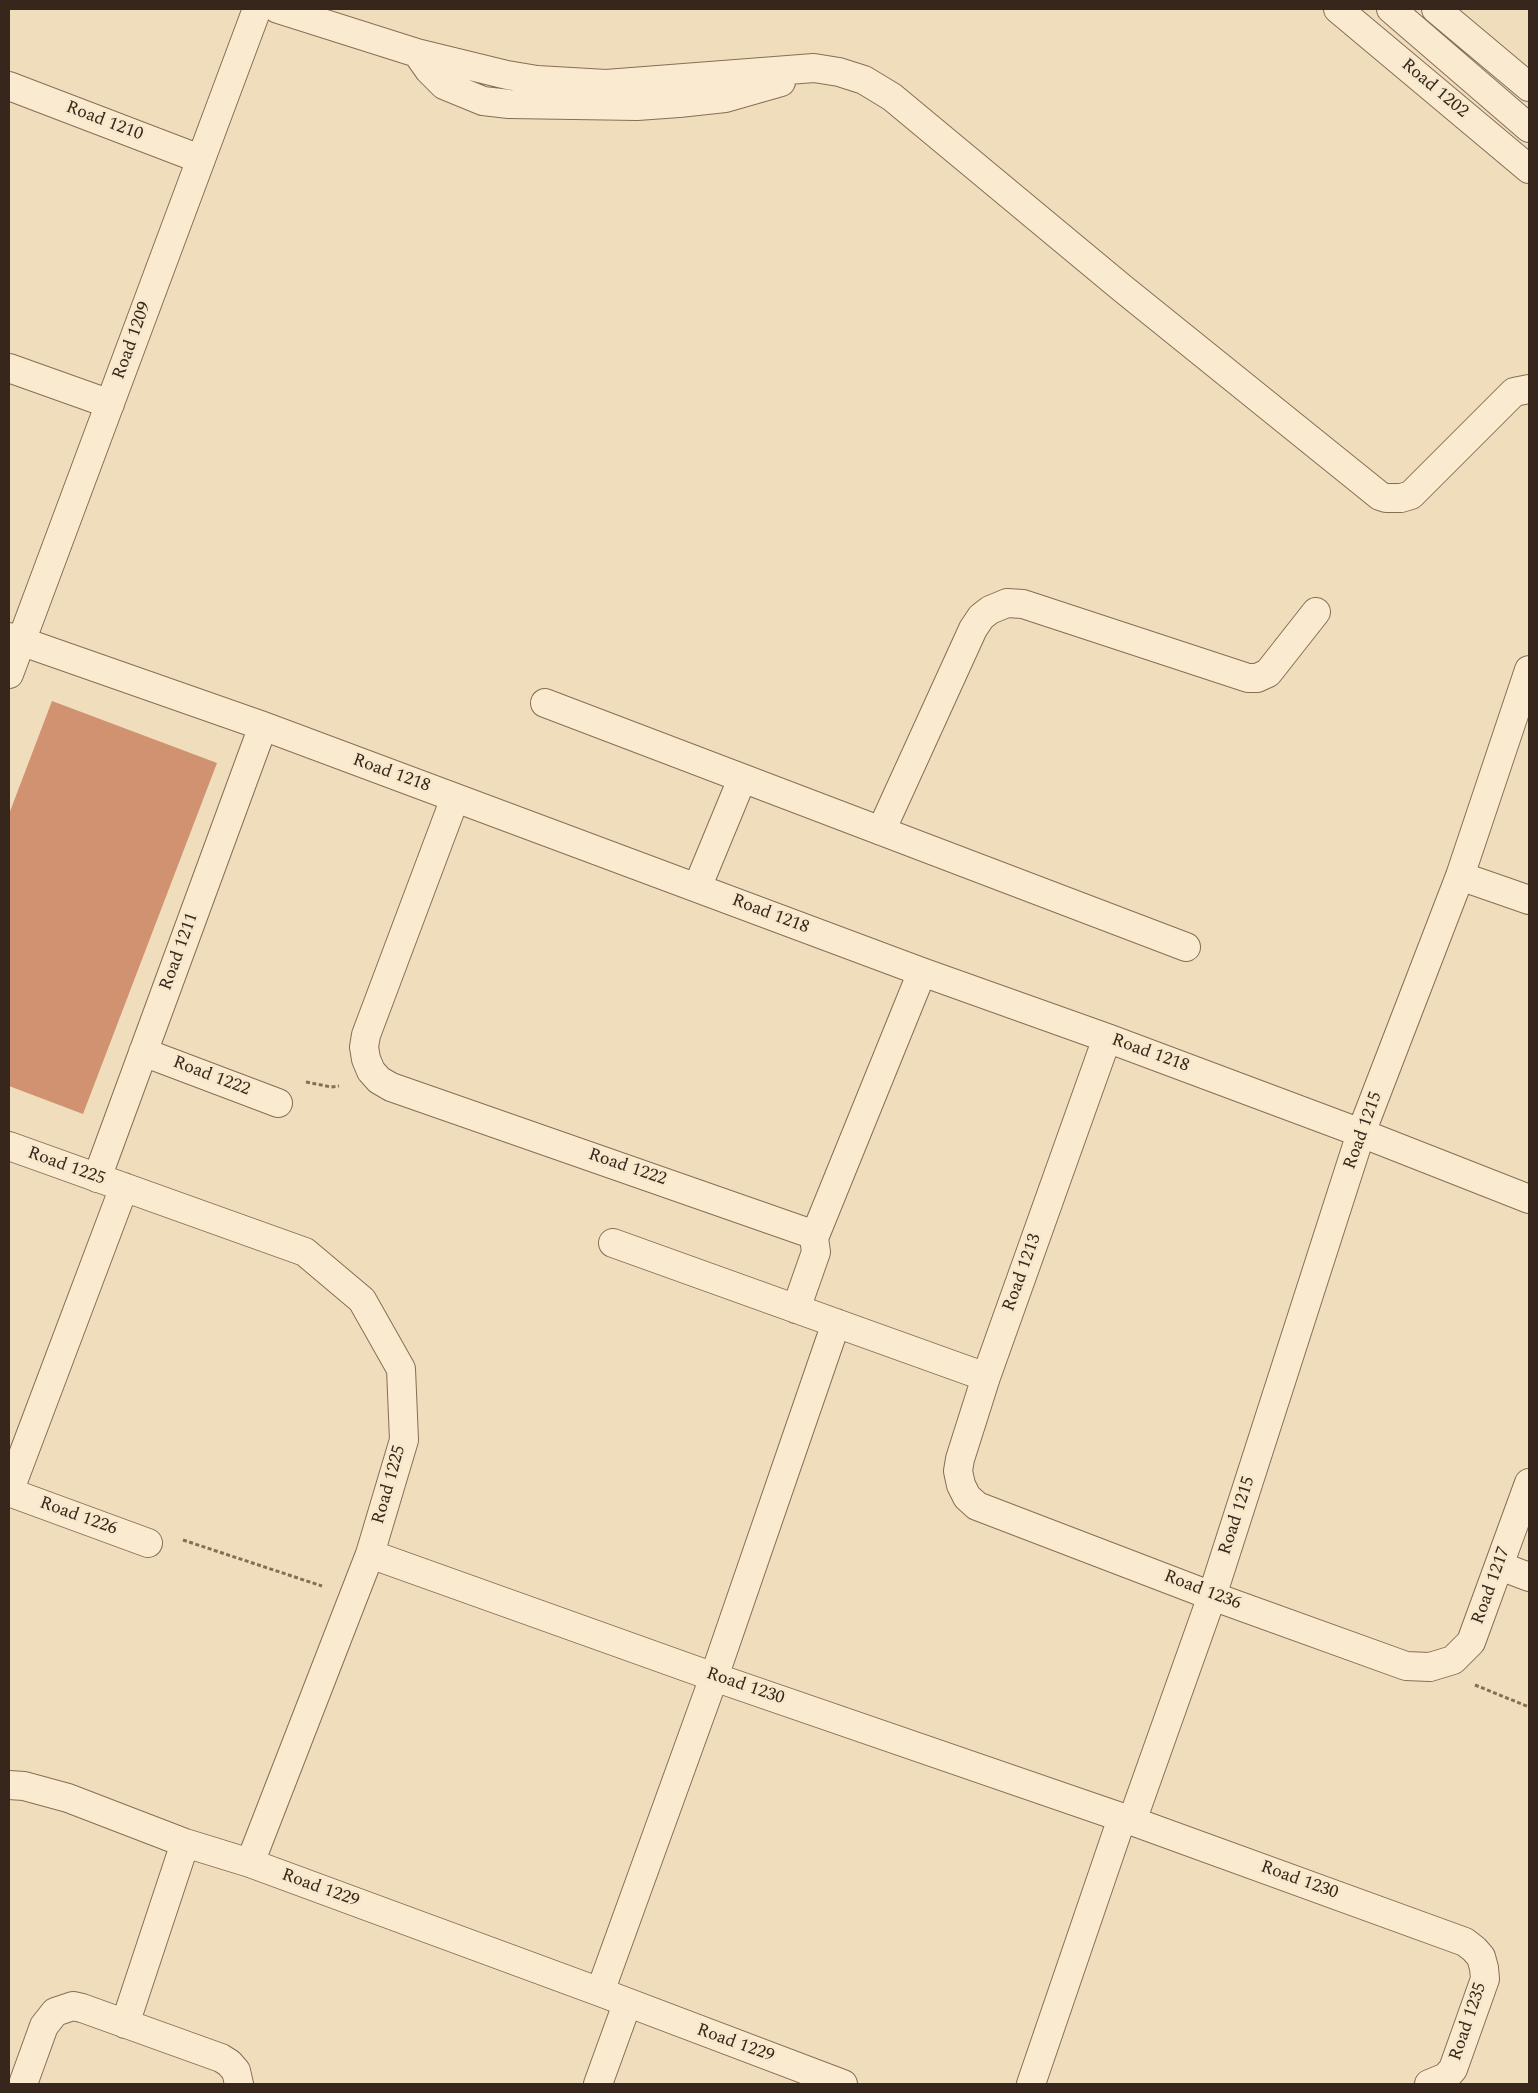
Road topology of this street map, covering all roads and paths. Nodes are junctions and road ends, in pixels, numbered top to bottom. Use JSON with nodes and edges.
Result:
{"nodes":[{"id":1,"x":257,"y":9,"type":"edge"},
{"id":2,"x":278,"y":9,"type":"edge"},
{"id":3,"x":1338,"y":9,"type":"edge"},
{"id":4,"x":1391,"y":9,"type":"edge"},
{"id":5,"x":1436,"y":9,"type":"edge"},
{"id":6,"x":9,"y":86,"type":"edge"},
{"id":7,"x":1529,"y":87,"type":"edge"},
{"id":8,"x":1529,"y":128,"type":"edge"},
{"id":9,"x":200,"y":159,"type":"junction"},
{"id":10,"x":1529,"y":169,"type":"edge"},
{"id":11,"x":9,"y":368,"type":"edge"},
{"id":12,"x":1529,"y":389,"type":"edge"},
{"id":13,"x":110,"y":404,"type":"junction"},
{"id":14,"x":1316,"y":612,"type":"dead end"},
{"id":15,"x":15,"y":639,"type":"edge"},
{"id":16,"x":1529,"y":670,"type":"edge"},
{"id":17,"x":9,"y":674,"type":"edge"},
{"id":18,"x":544,"y":703,"type":"dead end"},
{"id":19,"x":262,"y":726,"type":"junction"},
{"id":20,"x":742,"y":778,"type":"junction"},
{"id":21,"x":455,"y":798,"type":"junction"},
{"id":22,"x":881,"y":831,"type":"junction"},
{"id":23,"x":1460,"y":876,"type":"junction"},
{"id":24,"x":697,"y":888,"type":"junction"},
{"id":25,"x":1529,"y":900,"type":"edge"},
{"id":26,"x":1186,"y":947,"type":"dead end"},
{"id":27,"x":922,"y":972,"type":"junction"},
{"id":28,"x":1107,"y":1038,"type":"junction"},
{"id":29,"x":144,"y":1052,"type":"junction"},
{"id":30,"x":371,"y":1071,"type":"junction"},
{"id":31,"x":278,"y":1103,"type":"joint"},
{"id":32,"x":1361,"y":1133,"type":"junction"},
{"id":33,"x":9,"y":1146,"type":"edge"},
{"id":34,"x":97,"y":1178,"type":"junction"},
{"id":35,"x":124,"y":1187,"type":"junction"},
{"id":36,"x":1529,"y":1199,"type":"edge"},
{"id":37,"x":814,"y":1238,"type":"junction"},
{"id":38,"x":613,"y":1243,"type":"dead end"},
{"id":39,"x":796,"y":1309,"type":"junction"},
{"id":40,"x":836,"y":1323,"type":"junction"},
{"id":41,"x":986,"y":1377,"type":"junction"},
{"id":42,"x":1529,"y":1483,"type":"edge"},
{"id":43,"x":9,"y":1492,"type":"edge"},
{"id":44,"x":977,"y":1506,"type":"joint"},
{"id":45,"x":148,"y":1543,"type":"joint"},
{"id":46,"x":370,"y":1554,"type":"junction"},
{"id":47,"x":1500,"y":1566,"type":"junction"},
{"id":48,"x":1529,"y":1577,"type":"edge"},
{"id":49,"x":354,"y":1596,"type":"junction"},
{"id":50,"x":1212,"y":1596,"type":"junction"},
{"id":51,"x":1430,"y":1668,"type":"junction"},
{"id":52,"x":714,"y":1676,"type":"junction"},
{"id":53,"x":1529,"y":1707,"type":"edge"},
{"id":54,"x":9,"y":1785,"type":"edge"},
{"id":55,"x":1127,"y":1819,"type":"junction"},
{"id":56,"x":186,"y":1843,"type":"junction"},
{"id":57,"x":250,"y":1864,"type":"junction"},
{"id":58,"x":1474,"y":1949,"type":"joint"},
{"id":59,"x":600,"y":1992,"type":"junction"},
{"id":60,"x":627,"y":2004,"type":"junction"},
{"id":61,"x":125,"y":2024,"type":"junction"},
{"id":62,"x":23,"y":2084,"type":"edge"},
{"id":63,"x":239,"y":2084,"type":"edge"},
{"id":64,"x":598,"y":2084,"type":"edge"},
{"id":65,"x":843,"y":2084,"type":"edge"},
{"id":66,"x":1031,"y":2084,"type":"edge"},
{"id":67,"x":1429,"y":2084,"type":"edge"}],
"edges":[{"from":1,"to":9,"type":"street","name":"Road 1209"},
{"from":2,"to":12,"type":"street"},
{"from":3,"to":10,"type":"street","name":"Road 1202"},
{"from":4,"to":8,"type":"street","name":"Road 1202"},
{"from":5,"to":7,"type":"street"},
{"from":6,"to":9,"type":"street","name":"Road 1210"},
{"from":9,"to":13,"type":"street","name":"Road 1209"},
{"from":11,"to":13,"type":"street"},
{"from":13,"to":15,"type":"street","name":"Road 1209"},
{"from":14,"to":22,"type":"street"},
{"from":15,"to":17,"type":"street","name":"Road 1209"},
{"from":15,"to":19,"type":"street","name":"Road 1218"},
{"from":16,"to":23,"type":"street","name":"Road 1215"},
{"from":18,"to":20,"type":"street"},
{"from":19,"to":21,"type":"street","name":"Road 1218"},
{"from":19,"to":29,"type":"street","name":"Road 1211"},
{"from":20,"to":22,"type":"street"},
{"from":20,"to":24,"type":"street"},
{"from":21,"to":24,"type":"street","name":"Road 1218"},
{"from":21,"to":30,"type":"street"},
{"from":22,"to":26,"type":"street"},
{"from":23,"to":25,"type":"street"},
{"from":23,"to":32,"type":"street","name":"Road 1215"},
{"from":24,"to":27,"type":"street","name":"Road 1218"},
{"from":27,"to":28,"type":"street","name":"Road 1218"},
{"from":27,"to":37,"type":"street"},
{"from":28,"to":32,"type":"street","name":"Road 1218"},
{"from":28,"to":41,"type":"street","name":"Road 1213"},
{"from":29,"to":31,"type":"street","name":"Road 1222"},
{"from":29,"to":34,"type":"street","name":"Road 1211"},
{"from":30,"to":31,"type":"path"},
{"from":30,"to":37,"type":"street","name":"Road 1222"},
{"from":32,"to":36,"type":"street","name":"Road 1218"},
{"from":32,"to":50,"type":"street","name":"Road 1215"},
{"from":33,"to":34,"type":"street","name":"Road 1225"},
{"from":34,"to":35,"type":"street","name":"Road 1225"},
{"from":35,"to":43,"type":"street","name":"Road 1225"},
{"from":35,"to":46,"type":"street","name":"Road 1225"},
{"from":37,"to":39,"type":"street"},
{"from":38,"to":39,"type":"street"},
{"from":39,"to":40,"type":"street"},
{"from":40,"to":41,"type":"street"},
{"from":40,"to":52,"type":"street"},
{"from":41,"to":44,"type":"street","name":"Road 1213"},
{"from":42,"to":47,"type":"street","name":"Road 1217"},
{"from":43,"to":45,"type":"street","name":"Road 1226"},
{"from":44,"to":50,"type":"street","name":"Road 1236"},
{"from":45,"to":49,"type":"path"},
{"from":46,"to":49,"type":"street","name":"Road 1225"},
{"from":46,"to":52,"type":"street","name":"Road 1230"},
{"from":47,"to":48,"type":"street"},
{"from":47,"to":51,"type":"street","name":"Road 1217"},
{"from":49,"to":57,"type":"street","name":"Road 1225"},
{"from":50,"to":51,"type":"street","name":"Road 1236"},
{"from":50,"to":55,"type":"street","name":"Road 1215"},
{"from":51,"to":53,"type":"path"},
{"from":52,"to":55,"type":"street","name":"Road 1230"},
{"from":52,"to":59,"type":"street"},
{"from":54,"to":56,"type":"street","name":"Road 1229"},
{"from":55,"to":58,"type":"street","name":"Road 1230"},
{"from":55,"to":66,"type":"street"},
{"from":56,"to":57,"type":"street","name":"Road 1229"},
{"from":56,"to":61,"type":"street"},
{"from":57,"to":59,"type":"street","name":"Road 1229"},
{"from":58,"to":67,"type":"street","name":"Road 1235"},
{"from":59,"to":60,"type":"street","name":"Road 1229"},
{"from":60,"to":64,"type":"street"},
{"from":60,"to":65,"type":"street","name":"Road 1229"},
{"from":61,"to":62,"type":"street"},
{"from":61,"to":63,"type":"street"}]}
